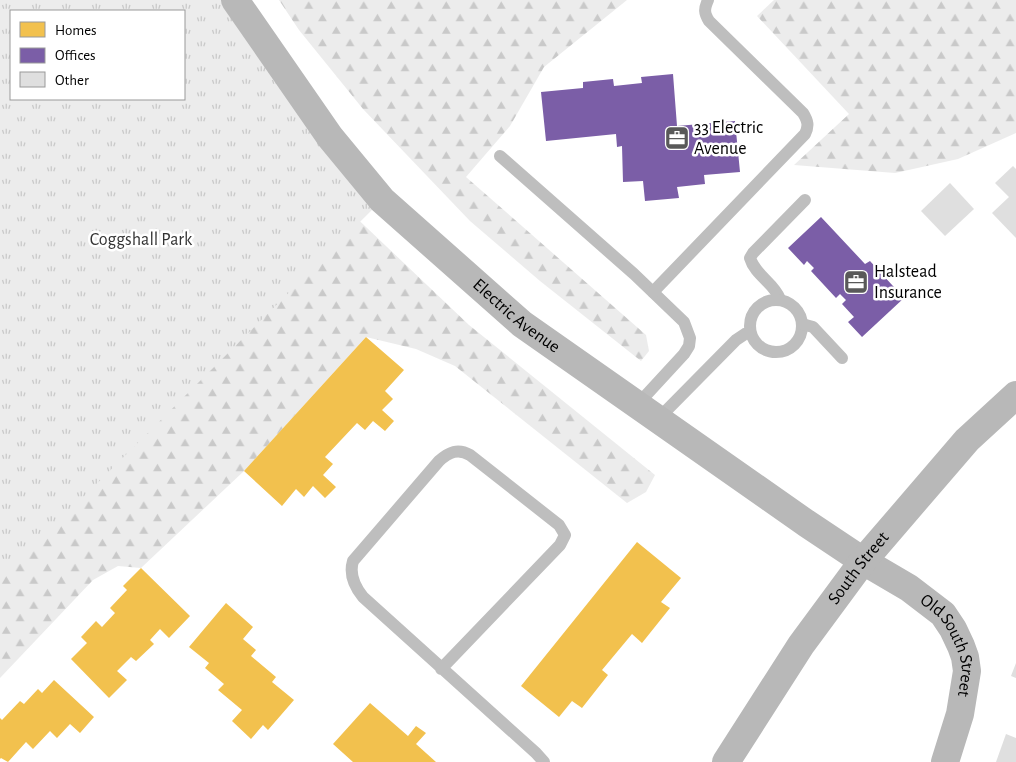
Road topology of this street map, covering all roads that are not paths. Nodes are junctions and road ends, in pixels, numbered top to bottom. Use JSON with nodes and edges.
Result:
{"nodes":[{"id":1,"x":235,"y":0,"type":"edge"},
{"id":2,"x":708,"y":0,"type":"edge"},
{"id":3,"x":500,"y":156,"type":"dead end"},
{"id":4,"x":805,"y":200,"type":"dead end"},
{"id":5,"x":653,"y":292,"type":"junction"},
{"id":6,"x":780,"y":299,"type":"junction"},
{"id":7,"x":802,"y":324,"type":"junction"},
{"id":8,"x":750,"y":333,"type":"junction"},
{"id":9,"x":842,"y":358,"type":"dead end"},
{"id":10,"x":1016,"y":395,"type":"edge"},
{"id":11,"x":647,"y":412,"type":"junction"},
{"id":12,"x":863,"y":561,"type":"junction"},
{"id":13,"x":442,"y":669,"type":"junction"},
{"id":14,"x":544,"y":762,"type":"edge"},
{"id":15,"x":726,"y":762,"type":"edge"},
{"id":16,"x":945,"y":762,"type":"edge"}],
"edges":[{"from":1,"to":11,"type":"main road","name":"Electric Avenue"},
{"from":2,"to":5,"type":"lane"},
{"from":3,"to":5,"type":"lane"},
{"from":4,"to":6,"type":"lane"},
{"from":5,"to":11,"type":"lane"},
{"from":6,"to":7,"type":"lane"},
{"from":6,"to":8,"type":"lane"},
{"from":7,"to":8,"type":"lane"},
{"from":7,"to":9,"type":"lane"},
{"from":8,"to":11,"type":"lane"},
{"from":10,"to":12,"type":"main road","name":"South Street"},
{"from":11,"to":12,"type":"main road","name":"Electric Avenue"},
{"from":12,"to":15,"type":"main road","name":"South Street"},
{"from":12,"to":16,"type":"main road","name":"Old South Street"},
{"from":13,"to":13,"type":"lane"},
{"from":13,"to":14,"type":"lane"}]}
